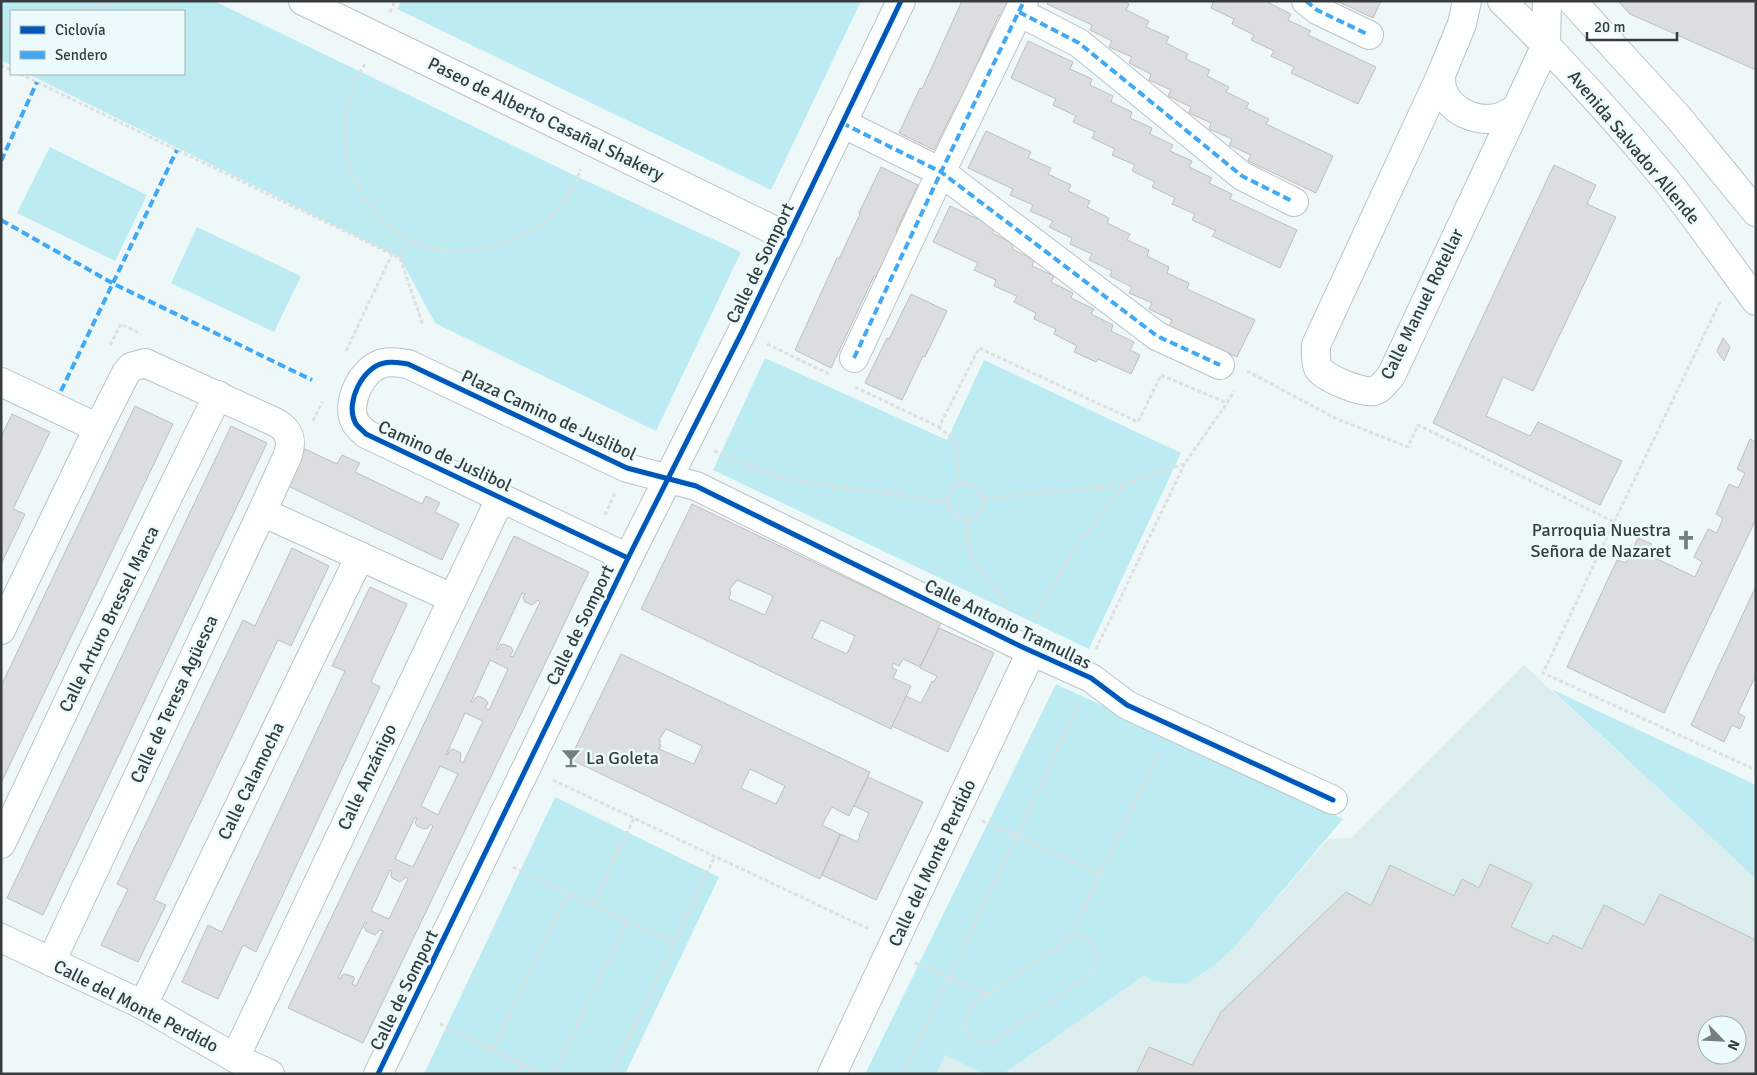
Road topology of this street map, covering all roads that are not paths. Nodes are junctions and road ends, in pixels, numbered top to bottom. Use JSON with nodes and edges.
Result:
{"nodes":[{"id":1,"x":303,"y":1,"type":"edge"},
{"id":2,"x":901,"y":1,"type":"edge"},
{"id":3,"x":1306,"y":1,"type":"edge"},
{"id":4,"x":1467,"y":1,"type":"edge"},
{"id":5,"x":1502,"y":1,"type":"edge"},
{"id":6,"x":1547,"y":1,"type":"edge"},
{"id":7,"x":1572,"y":1,"type":"edge"},
{"id":8,"x":1021,"y":6,"type":"edge"},
{"id":9,"x":1369,"y":35,"type":"dead end"},
{"id":10,"x":1546,"y":45,"type":"junction"},
{"id":11,"x":1441,"y":75,"type":"junction"},
{"id":12,"x":1514,"y":110,"type":"junction"},
{"id":13,"x":842,"y":123,"type":"junction"},
{"id":14,"x":941,"y":172,"type":"junction"},
{"id":15,"x":1294,"y":202,"type":"dead end"},
{"id":16,"x":1756,"y":212,"type":"edge"},
{"id":17,"x":788,"y":237,"type":"junction"},
{"id":18,"x":1756,"y":301,"type":"edge"},
{"id":19,"x":854,"y":358,"type":"dead end"},
{"id":20,"x":1231,"y":372,"type":"road end"},
{"id":21,"x":449,"y":384,"type":"joint"},
{"id":22,"x":2,"y":385,"type":"edge"},
{"id":23,"x":218,"y":395,"type":"junction"},
{"id":24,"x":98,"y":428,"type":"junction"},
{"id":25,"x":668,"y":479,"type":"junction"},
{"id":26,"x":501,"y":498,"type":"junction"},
{"id":27,"x":262,"y":512,"type":"junction"},
{"id":28,"x":360,"y":556,"type":"junction"},
{"id":29,"x":628,"y":558,"type":"junction"},
{"id":30,"x":452,"y":598,"type":"junction"},
{"id":31,"x":1,"y":630,"type":"edge"},
{"id":32,"x":1026,"y":649,"type":"junction"},
{"id":33,"x":1333,"y":800,"type":"dead end"},
{"id":34,"x":1,"y":844,"type":"edge"},
{"id":35,"x":1,"y":938,"type":"edge"},
{"id":36,"x":51,"y":962,"type":"junction"},
{"id":37,"x":143,"y":1005,"type":"junction"},
{"id":38,"x":235,"y":1058,"type":"junction"},
{"id":39,"x":270,"y":1074,"type":"edge"},
{"id":40,"x":378,"y":1074,"type":"edge"},
{"id":41,"x":832,"y":1074,"type":"edge"}],
"edges":[{"from":1,"to":17,"type":"street","name":"Paseo de Alberto Casañal Shakery"},
{"from":2,"to":13,"type":"street","name":"Calle de Somport"},
{"from":3,"to":9,"type":"street"},
{"from":4,"to":11,"type":"street","name":"Calle Manuel Rotellar"},
{"from":5,"to":10,"type":"street","name":"Avenida Salvador Allende"},
{"from":6,"to":10,"type":"street","name":"Calle Manuel Rotellar"},
{"from":7,"to":16,"type":"street"},
{"from":8,"to":14,"type":"street"},
{"from":8,"to":15,"type":"street"},
{"from":10,"to":12,"type":"street","name":"Calle Manuel Rotellar"},
{"from":10,"to":18,"type":"street","name":"Avenida Salvador Allende"},
{"from":11,"to":12,"type":"street"},
{"from":11,"to":12,"type":"street","name":"Calle Manuel Rotellar"},
{"from":13,"to":14,"type":"street"},
{"from":13,"to":17,"type":"street","name":"Calle de Somport"},
{"from":14,"to":19,"type":"street"},
{"from":14,"to":20,"type":"street"},
{"from":17,"to":25,"type":"street","name":"Calle de Somport"},
{"from":21,"to":25,"type":"street","name":"Plaza Camino de Juslibol"},
{"from":21,"to":26,"type":"street","name":"Camino de Juslibol"},
{"from":22,"to":24,"type":"street"},
{"from":23,"to":24,"type":"street"},
{"from":23,"to":27,"type":"street","name":"Calle de Teresa Agüesca"},
{"from":23,"to":34,"type":"street","name":"Calle Arturo Bressel Marca"},
{"from":24,"to":31,"type":"street"},
{"from":25,"to":29,"type":"street","name":"Calle de Somport"},
{"from":25,"to":32,"type":"street","name":"Calle Antonio Tramullas"},
{"from":26,"to":29,"type":"street","name":"Camino de Juslibol"},
{"from":26,"to":30,"type":"street","name":"Calle Anzánigo"},
{"from":27,"to":28,"type":"street"},
{"from":27,"to":36,"type":"street","name":"Calle de Teresa Agüesca"},
{"from":28,"to":30,"type":"street"},
{"from":28,"to":37,"type":"street","name":"Calle Calamocha"},
{"from":29,"to":40,"type":"street","name":"Calle de Somport"},
{"from":30,"to":38,"type":"street","name":"Calle Anzánigo"},
{"from":32,"to":33,"type":"street","name":"Calle Antonio Tramullas"},
{"from":32,"to":41,"type":"street","name":"Calle del Monte Perdido"},
{"from":35,"to":36,"type":"street","name":"Calle del Monte Perdido"},
{"from":36,"to":37,"type":"street","name":"Calle del Monte Perdido"},
{"from":37,"to":38,"type":"street","name":"Calle del Monte Perdido"},
{"from":38,"to":39,"type":"street","name":"Calle del Monte Perdido"}]}
